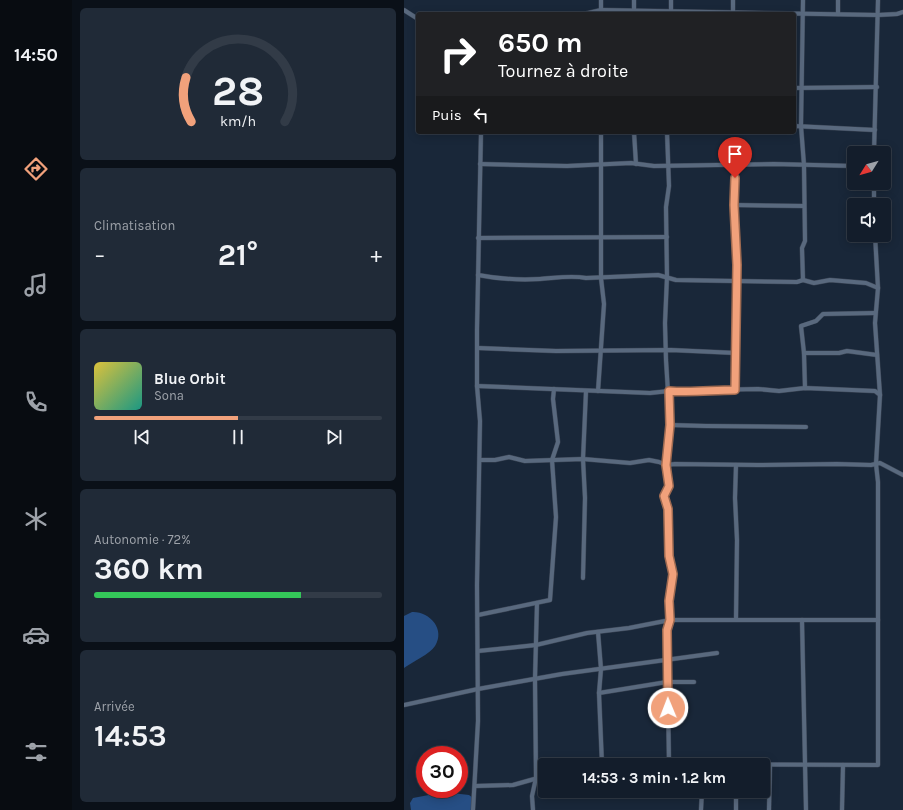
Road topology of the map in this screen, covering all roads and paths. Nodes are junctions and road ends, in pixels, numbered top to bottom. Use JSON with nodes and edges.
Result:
{"nodes":[{"id":1,"x":601,"y":0,"type":"edge"},
{"id":2,"x":634,"y":0,"type":"edge"},
{"id":3,"x":672,"y":0,"type":"edge"},
{"id":4,"x":733,"y":0,"type":"edge"},
{"id":5,"x":803,"y":0,"type":"edge"},
{"id":6,"x":838,"y":0,"type":"edge"},
{"id":7,"x":878,"y":0,"type":"edge"},
{"id":8,"x":404,"y":10,"type":"edge"},
{"id":9,"x":601,"y":12,"type":"edge"},
{"id":10,"x":634,"y":12,"type":"edge"},
{"id":11,"x":671,"y":12,"type":"edge"},
{"id":12,"x":733,"y":12,"type":"edge"},
{"id":13,"x":903,"y":12,"type":"edge"},
{"id":14,"x":796,"y":13,"type":"edge"},
{"id":15,"x":803,"y":13,"type":"junction"},
{"id":16,"x":838,"y":14,"type":"junction"},
{"id":17,"x":878,"y":15,"type":"junction"},
{"id":18,"x":416,"y":18,"type":"edge"},
{"id":19,"x":802,"y":87,"type":"junction"},
{"id":20,"x":876,"y":87,"type":"junction"},
{"id":21,"x":796,"y":88,"type":"edge"},
{"id":22,"x":796,"y":126,"type":"edge"},
{"id":23,"x":802,"y":126,"type":"junction"},
{"id":24,"x":875,"y":130,"type":"junction"},
{"id":25,"x":481,"y":134,"type":"edge"},
{"id":26,"x":601,"y":134,"type":"edge"},
{"id":27,"x":634,"y":134,"type":"edge"},
{"id":28,"x":667,"y":134,"type":"edge"},
{"id":29,"x":874,"y":146,"type":"edge"},
{"id":30,"x":480,"y":164,"type":"junction"},
{"id":31,"x":600,"y":164,"type":"junction"},
{"id":32,"x":636,"y":164,"type":"junction"},
{"id":33,"x":668,"y":165,"type":"junction"},
{"id":34,"x":735,"y":165,"type":"junction"},
{"id":35,"x":804,"y":165,"type":"junction"},
{"id":36,"x":847,"y":166,"type":"edge"},
{"id":37,"x":734,"y":205,"type":"junction"},
{"id":38,"x":804,"y":206,"type":"junction"},
{"id":39,"x":667,"y":237,"type":"junction"},
{"id":40,"x":478,"y":238,"type":"junction"},
{"id":41,"x":600,"y":238,"type":"junction"},
{"id":42,"x":875,"y":242,"type":"edge"},
{"id":43,"x":478,"y":275,"type":"junction"},
{"id":44,"x":667,"y":277,"type":"junction"},
{"id":45,"x":601,"y":278,"type":"junction"},
{"id":46,"x":803,"y":280,"type":"junction"},
{"id":47,"x":736,"y":281,"type":"junction"},
{"id":48,"x":878,"y":288,"type":"junction"},
{"id":49,"x":875,"y":313,"type":"junction"},
{"id":50,"x":478,"y":348,"type":"junction"},
{"id":51,"x":601,"y":351,"type":"junction"},
{"id":52,"x":665,"y":351,"type":"junction"},
{"id":53,"x":736,"y":353,"type":"junction"},
{"id":54,"x":804,"y":353,"type":"junction"},
{"id":55,"x":878,"y":355,"type":"junction"},
{"id":56,"x":477,"y":386,"type":"junction"},
{"id":57,"x":805,"y":388,"type":"junction"},
{"id":58,"x":554,"y":390,"type":"junction"},
{"id":59,"x":735,"y":390,"type":"junction"},
{"id":60,"x":586,"y":391,"type":"junction"},
{"id":61,"x":598,"y":391,"type":"junction"},
{"id":62,"x":669,"y":391,"type":"junction"},
{"id":63,"x":880,"y":395,"type":"junction"},
{"id":64,"x":670,"y":425,"type":"junction"},
{"id":65,"x":806,"y":427,"type":"dead end"},
{"id":66,"x":583,"y":459,"type":"junction"},
{"id":67,"x":480,"y":460,"type":"junction"},
{"id":68,"x":552,"y":460,"type":"junction"},
{"id":69,"x":876,"y":464,"type":"junction"},
{"id":70,"x":666,"y":465,"type":"junction"},
{"id":71,"x":736,"y":465,"type":"junction"},
{"id":72,"x":903,"y":475,"type":"edge"},
{"id":73,"x":583,"y":578,"type":"dead end"},
{"id":74,"x":538,"y":603,"type":"junction"},
{"id":75,"x":478,"y":615,"type":"junction"},
{"id":76,"x":736,"y":619,"type":"junction"},
{"id":77,"x":670,"y":620,"type":"junction"},
{"id":78,"x":802,"y":620,"type":"junction"},
{"id":79,"x":878,"y":620,"type":"junction"},
{"id":80,"x":598,"y":632,"type":"junction"},
{"id":81,"x":536,"y":645,"type":"junction"},
{"id":82,"x":478,"y":651,"type":"junction"},
{"id":83,"x":717,"y":653,"type":"dead end"},
{"id":84,"x":667,"y":661,"type":"junction"},
{"id":85,"x":601,"y":669,"type":"junction"},
{"id":86,"x":534,"y":679,"type":"junction"},
{"id":87,"x":667,"y":682,"type":"junction"},
{"id":88,"x":694,"y":682,"type":"dead end"},
{"id":89,"x":478,"y":689,"type":"junction"},
{"id":90,"x":599,"y":693,"type":"junction"},
{"id":91,"x":404,"y":705,"type":"edge"},
{"id":92,"x":602,"y":758,"type":"edge"},
{"id":93,"x":669,"y":758,"type":"edge"},
{"id":94,"x":770,"y":765,"type":"edge"},
{"id":95,"x":804,"y":765,"type":"junction"},
{"id":96,"x":843,"y":765,"type":"junction"},
{"id":97,"x":536,"y":778,"type":"junction"},
{"id":98,"x":475,"y":786,"type":"junction"},
{"id":99,"x":702,"y":798,"type":"edge"},
{"id":100,"x":736,"y":798,"type":"edge"},
{"id":101,"x":769,"y":798,"type":"edge"},
{"id":102,"x":473,"y":810,"type":"edge"},
{"id":103,"x":533,"y":810,"type":"edge"},
{"id":104,"x":701,"y":810,"type":"edge"},
{"id":105,"x":736,"y":810,"type":"edge"},
{"id":106,"x":769,"y":810,"type":"edge"},
{"id":107,"x":806,"y":810,"type":"edge"},
{"id":108,"x":842,"y":810,"type":"edge"}],
"edges":[{"from":1,"to":9,"type":"street"},
{"from":2,"to":10,"type":"street"},
{"from":3,"to":11,"type":"street"},
{"from":4,"to":12,"type":"street"},
{"from":5,"to":15,"type":"street"},
{"from":6,"to":16,"type":"street"},
{"from":7,"to":17,"type":"street"},
{"from":8,"to":18,"type":"street"},
{"from":9,"to":10,"type":"street"},
{"from":10,"to":11,"type":"street"},
{"from":13,"to":17,"type":"street"},
{"from":14,"to":15,"type":"street"},
{"from":15,"to":16,"type":"street"},
{"from":15,"to":19,"type":"street"},
{"from":16,"to":17,"type":"street"},
{"from":17,"to":20,"type":"street"},
{"from":19,"to":20,"type":"street"},
{"from":19,"to":21,"type":"street"},
{"from":19,"to":23,"type":"street"},
{"from":20,"to":24,"type":"street"},
{"from":22,"to":23,"type":"street"},
{"from":23,"to":24,"type":"street"},
{"from":23,"to":35,"type":"street"},
{"from":24,"to":29,"type":"street"},
{"from":25,"to":30,"type":"street"},
{"from":26,"to":31,"type":"street"},
{"from":27,"to":32,"type":"street"},
{"from":28,"to":33,"type":"street"},
{"from":30,"to":31,"type":"street"},
{"from":30,"to":40,"type":"street"},
{"from":31,"to":32,"type":"street"},
{"from":31,"to":41,"type":"street"},
{"from":32,"to":33,"type":"street"},
{"from":33,"to":34,"type":"street"},
{"from":33,"to":39,"type":"street"},
{"from":34,"to":35,"type":"street"},
{"from":34,"to":37,"type":"street"},
{"from":35,"to":36,"type":"street"},
{"from":35,"to":38,"type":"street"},
{"from":37,"to":38,"type":"street"},
{"from":37,"to":47,"type":"street"},
{"from":38,"to":46,"type":"street"},
{"from":39,"to":41,"type":"street"},
{"from":39,"to":44,"type":"street"},
{"from":40,"to":41,"type":"street"},
{"from":40,"to":43,"type":"street"},
{"from":41,"to":45,"type":"street"},
{"from":42,"to":48,"type":"street"},
{"from":43,"to":45,"type":"street"},
{"from":43,"to":50,"type":"street"},
{"from":44,"to":45,"type":"street"},
{"from":44,"to":47,"type":"street"},
{"from":44,"to":52,"type":"street"},
{"from":45,"to":51,"type":"street"},
{"from":46,"to":47,"type":"street"},
{"from":46,"to":48,"type":"street"},
{"from":47,"to":53,"type":"street"},
{"from":48,"to":49,"type":"street"},
{"from":49,"to":54,"type":"street"},
{"from":49,"to":55,"type":"street"},
{"from":50,"to":51,"type":"street"},
{"from":50,"to":56,"type":"street"},
{"from":51,"to":52,"type":"street"},
{"from":51,"to":61,"type":"street"},
{"from":52,"to":53,"type":"street"},
{"from":52,"to":62,"type":"street"},
{"from":53,"to":59,"type":"street"},
{"from":54,"to":55,"type":"street"},
{"from":54,"to":57,"type":"street"},
{"from":55,"to":63,"type":"street"},
{"from":56,"to":58,"type":"street"},
{"from":56,"to":67,"type":"street"},
{"from":57,"to":59,"type":"street"},
{"from":57,"to":63,"type":"street"},
{"from":58,"to":60,"type":"street"},
{"from":58,"to":68,"type":"street"},
{"from":59,"to":62,"type":"street"},
{"from":60,"to":61,"type":"street"},
{"from":60,"to":66,"type":"street"},
{"from":61,"to":62,"type":"street"},
{"from":62,"to":64,"type":"street"},
{"from":63,"to":69,"type":"street"},
{"from":64,"to":65,"type":"street"},
{"from":64,"to":70,"type":"street"},
{"from":66,"to":68,"type":"street"},
{"from":66,"to":70,"type":"street"},
{"from":66,"to":73,"type":"street"},
{"from":67,"to":68,"type":"street"},
{"from":67,"to":75,"type":"street"},
{"from":68,"to":74,"type":"street"},
{"from":69,"to":71,"type":"street"},
{"from":69,"to":72,"type":"street"},
{"from":69,"to":79,"type":"street"},
{"from":70,"to":71,"type":"street"},
{"from":70,"to":77,"type":"street"},
{"from":71,"to":76,"type":"street"},
{"from":74,"to":75,"type":"street"},
{"from":74,"to":81,"type":"street"},
{"from":75,"to":82,"type":"street"},
{"from":76,"to":77,"type":"street"},
{"from":76,"to":78,"type":"street"},
{"from":77,"to":80,"type":"street"},
{"from":77,"to":84,"type":"street"},
{"from":78,"to":79,"type":"street"},
{"from":78,"to":95,"type":"street"},
{"from":79,"to":96,"type":"street"},
{"from":80,"to":81,"type":"street"},
{"from":80,"to":85,"type":"street"},
{"from":81,"to":82,"type":"street"},
{"from":81,"to":86,"type":"street"},
{"from":82,"to":89,"type":"street"},
{"from":83,"to":84,"type":"street"},
{"from":84,"to":85,"type":"street"},
{"from":84,"to":87,"type":"street"},
{"from":85,"to":86,"type":"street"},
{"from":85,"to":90,"type":"street"},
{"from":86,"to":89,"type":"street"},
{"from":86,"to":97,"type":"street"},
{"from":87,"to":88,"type":"street"},
{"from":87,"to":90,"type":"street"},
{"from":87,"to":93,"type":"street"},
{"from":89,"to":91,"type":"street"},
{"from":89,"to":98,"type":"street"},
{"from":90,"to":92,"type":"street"},
{"from":94,"to":95,"type":"street"},
{"from":95,"to":96,"type":"street"},
{"from":95,"to":107,"type":"street"},
{"from":96,"to":108,"type":"street"},
{"from":97,"to":98,"type":"street"},
{"from":97,"to":103,"type":"street"},
{"from":98,"to":102,"type":"street"},
{"from":99,"to":104,"type":"street"},
{"from":100,"to":105,"type":"street"},
{"from":101,"to":106,"type":"street"}]}
